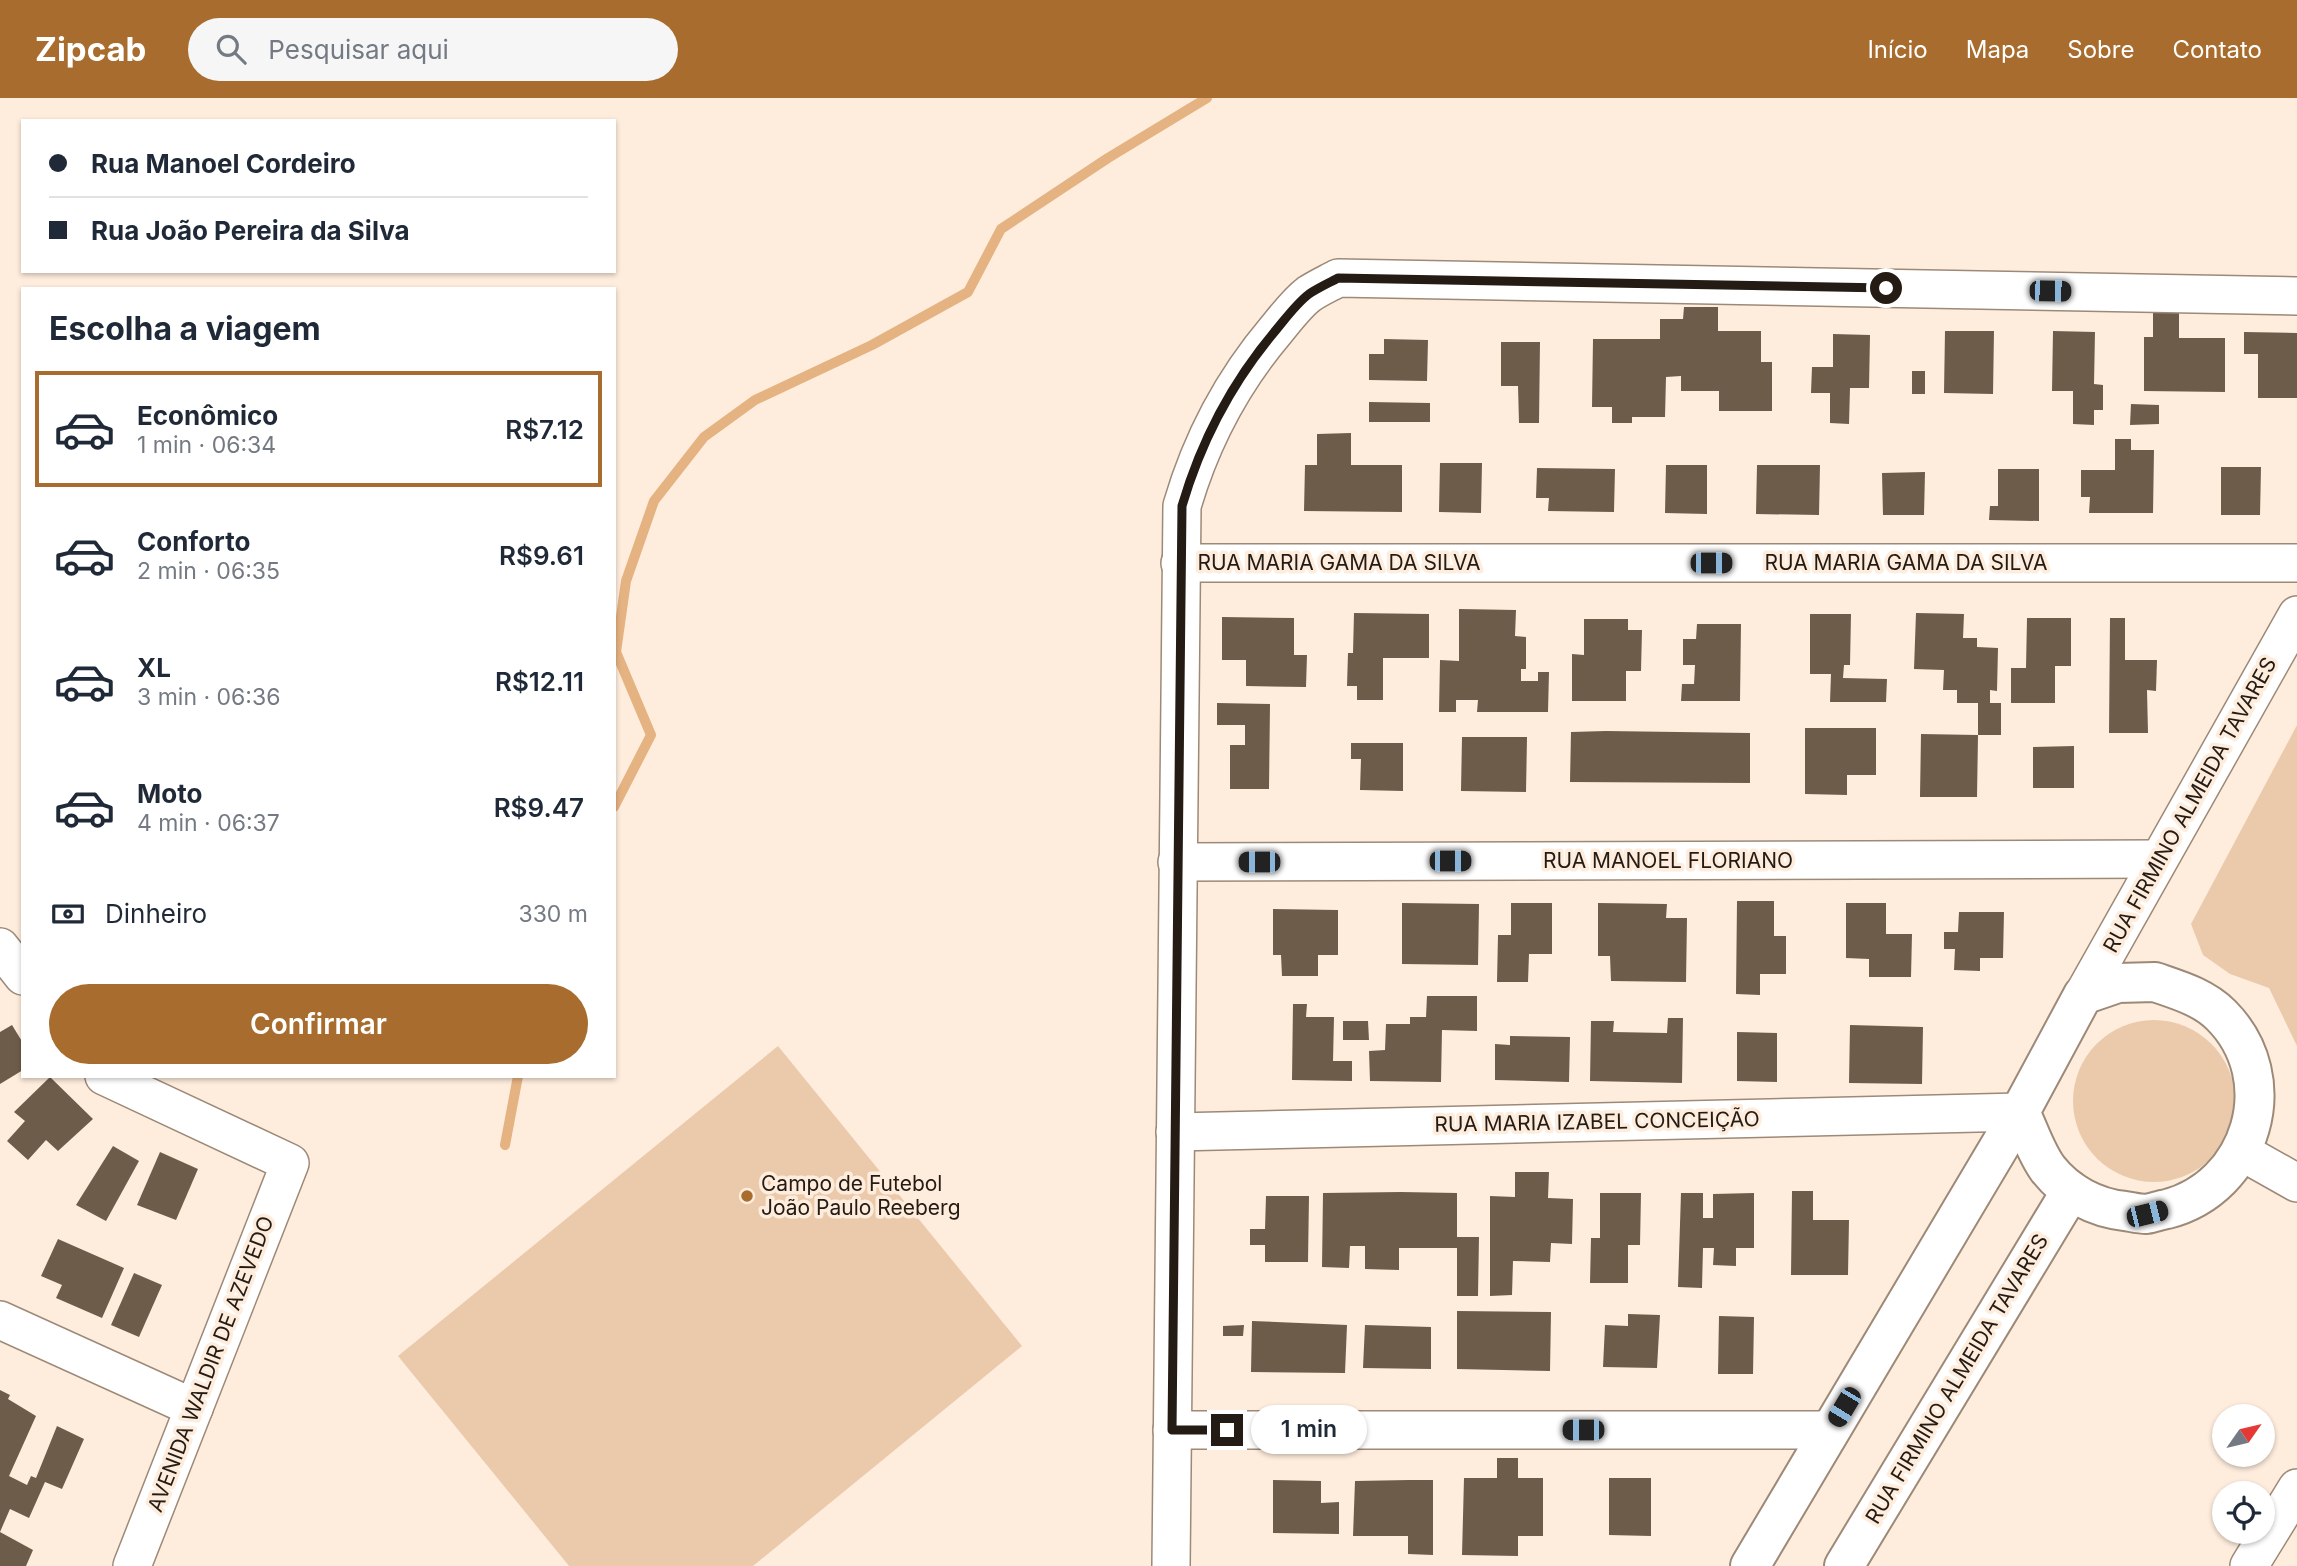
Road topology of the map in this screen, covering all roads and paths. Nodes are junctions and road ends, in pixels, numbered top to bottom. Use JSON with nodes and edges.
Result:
{"nodes":[{"id":1,"x":2297,"y":296,"type":"edge"},
{"id":2,"x":1180,"y":563,"type":"junction"},
{"id":3,"x":2297,"y":563,"type":"edge"},
{"id":4,"x":2297,"y":615,"type":"edge"},
{"id":5,"x":2158,"y":859,"type":"junction"},
{"id":6,"x":1177,"y":862,"type":"junction"},
{"id":7,"x":0,"y":947,"type":"edge"},
{"id":8,"x":21,"y":973,"type":"edge"},
{"id":9,"x":2083,"y":995,"type":"junction"},
{"id":10,"x":108,"y":1078,"type":"edge"},
{"id":11,"x":2020,"y":1112,"type":"junction"},
{"id":12,"x":1175,"y":1132,"type":"junction"},
{"id":13,"x":2242,"y":1152,"type":"junction"},
{"id":14,"x":2297,"y":1183,"type":"edge"},
{"id":15,"x":2071,"y":1191,"type":"junction"},
{"id":16,"x":0,"y":1320,"type":"edge"},
{"id":17,"x":194,"y":1408,"type":"junction"},
{"id":18,"x":1172,"y":1430,"type":"junction"},
{"id":19,"x":1830,"y":1430,"type":"junction"},
{"id":20,"x":2297,"y":1488,"type":"edge"},
{"id":21,"x":132,"y":1566,"type":"edge"},
{"id":22,"x":1171,"y":1566,"type":"edge"},
{"id":23,"x":1750,"y":1566,"type":"edge"},
{"id":24,"x":1844,"y":1566,"type":"edge"},
{"id":25,"x":2249,"y":1566,"type":"edge"}],
"edges":[{"from":1,"to":2,"type":"street"},
{"from":2,"to":3,"type":"street","name":"RUA MARIA GAMA DA SILVA"},
{"from":2,"to":6,"type":"street"},
{"from":4,"to":5,"type":"street","name":"RUA FIRMINO ALMEIDA TAVARES"},
{"from":5,"to":6,"type":"street","name":"RUA MANOEL FLORIANO"},
{"from":5,"to":9,"type":"street","name":"RUA FIRMINO ALMEIDA TAVARES"},
{"from":6,"to":12,"type":"street"},
{"from":7,"to":8,"type":"street"},
{"from":9,"to":11,"type":"street","name":"RUA FIRMINO ALMEIDA TAVARES"},
{"from":9,"to":13,"type":"street","name":"RUA FIRMINO ALMEIDA TAVARES"},
{"from":10,"to":17,"type":"street","name":"AVENIDA WALDIR DE AZEVEDO"},
{"from":11,"to":12,"type":"street","name":"RUA MARIA IZABEL CONCEIÇÃO"},
{"from":11,"to":15,"type":"street","name":"RUA FIRMINO ALMEIDA TAVARES"},
{"from":11,"to":19,"type":"street","name":"RUA FIRMINO ALMEIDA TAVARES"},
{"from":12,"to":18,"type":"street"},
{"from":13,"to":14,"type":"street"},
{"from":13,"to":15,"type":"street","name":"RUA FIRMINO ALMEIDA TAVARES"},
{"from":15,"to":24,"type":"street","name":"RUA FIRMINO ALMEIDA TAVARES"},
{"from":16,"to":17,"type":"street"},
{"from":17,"to":21,"type":"street","name":"AVENIDA WALDIR DE AZEVEDO"},
{"from":18,"to":19,"type":"street"},
{"from":18,"to":22,"type":"street"},
{"from":19,"to":23,"type":"street","name":"RUA FIRMINO ALMEIDA TAVARES"},
{"from":20,"to":25,"type":"street"}]}
